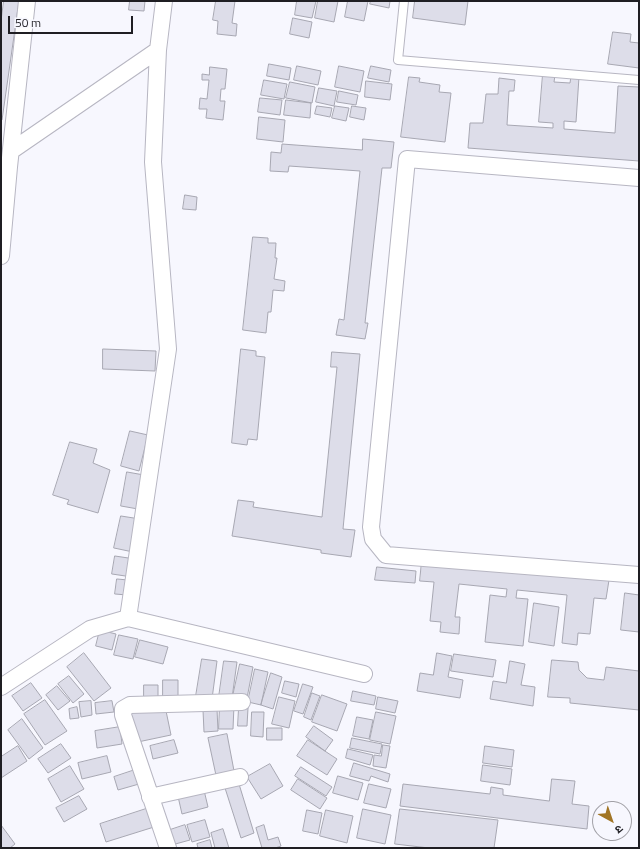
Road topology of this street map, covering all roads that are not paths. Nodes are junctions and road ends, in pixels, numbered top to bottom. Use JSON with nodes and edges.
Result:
{"nodes":[{"id":1,"x":26,"y":1,"type":"edge"},
{"id":2,"x":164,"y":1,"type":"edge"},
{"id":3,"x":404,"y":1,"type":"edge"},
{"id":4,"x":158,"y":50,"type":"junction"},
{"id":5,"x":639,"y":80,"type":"edge"},
{"id":6,"x":7,"y":160,"type":"edge"},
{"id":7,"x":639,"y":178,"type":"edge"},
{"id":8,"x":1,"y":256,"type":"edge"},
{"id":9,"x":639,"y":575,"type":"edge"},
{"id":10,"x":128,"y":618,"type":"junction"},
{"id":11,"x":364,"y":674,"type":"dead end"},
{"id":12,"x":1,"y":687,"type":"edge"},
{"id":13,"x":242,"y":702,"type":"dead end"},
{"id":14,"x":240,"y":777,"type":"dead end"},
{"id":15,"x":150,"y":797,"type":"junction"},
{"id":16,"x":168,"y":848,"type":"edge"}],
"edges":[{"from":1,"to":6,"type":"street"},
{"from":2,"to":4,"type":"street"},
{"from":3,"to":5,"type":"lane"},
{"from":4,"to":6,"type":"street"},
{"from":4,"to":10,"type":"street"},
{"from":6,"to":8,"type":"street"},
{"from":7,"to":9,"type":"street"},
{"from":10,"to":11,"type":"street"},
{"from":10,"to":12,"type":"street"},
{"from":13,"to":15,"type":"street"},
{"from":14,"to":15,"type":"street"},
{"from":15,"to":16,"type":"street"}]}
